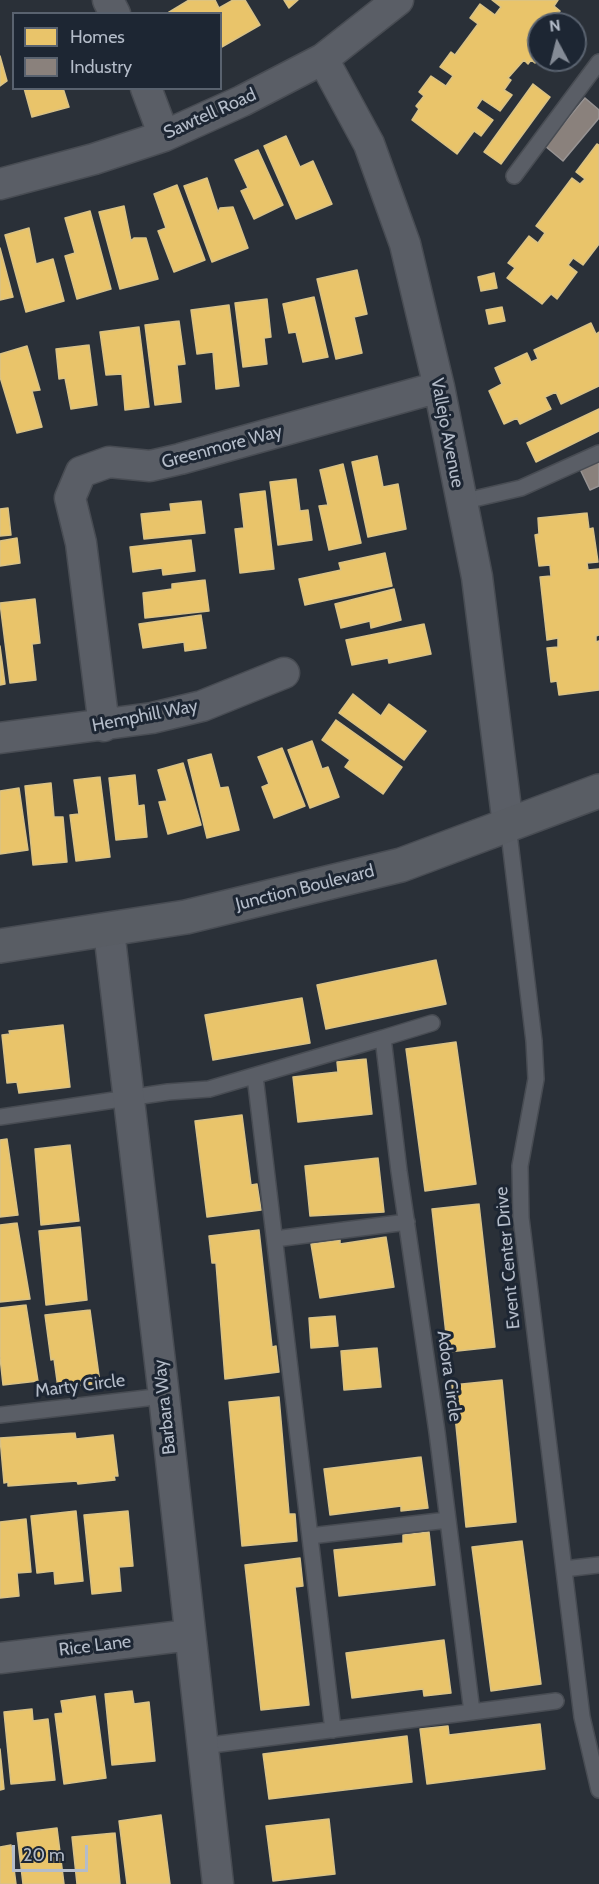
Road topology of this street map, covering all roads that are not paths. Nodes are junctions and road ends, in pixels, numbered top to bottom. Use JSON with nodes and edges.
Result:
{"nodes":[{"id":1,"x":398,"y":0,"type":"edge"},
{"id":2,"x":323,"y":59,"type":"junction"},
{"id":3,"x":597,"y":68,"type":"edge"},
{"id":4,"x":147,"y":90,"type":"edge"},
{"id":5,"x":164,"y":136,"type":"junction"},
{"id":6,"x":514,"y":176,"type":"dead end"},
{"id":7,"x":0,"y":184,"type":"edge"},
{"id":8,"x":439,"y":387,"type":"junction"},
{"id":9,"x":599,"y":453,"type":"edge"},
{"id":10,"x":461,"y":502,"type":"junction"},
{"id":11,"x":284,"y":673,"type":"dead end"},
{"id":12,"x":104,"y":726,"type":"junction"},
{"id":13,"x":0,"y":738,"type":"edge"},
{"id":14,"x":599,"y":791,"type":"edge"},
{"id":15,"x":508,"y":825,"type":"junction"},
{"id":16,"x":109,"y":931,"type":"junction"},
{"id":17,"x":0,"y":946,"type":"edge"},
{"id":18,"x":432,"y":1023,"type":"dead end"},
{"id":19,"x":383,"y":1038,"type":"junction"},
{"id":20,"x":255,"y":1076,"type":"junction"},
{"id":21,"x":129,"y":1099,"type":"junction"},
{"id":22,"x":0,"y":1117,"type":"edge"},
{"id":23,"x":407,"y":1222,"type":"junction"},
{"id":24,"x":275,"y":1239,"type":"junction"},
{"id":25,"x":164,"y":1396,"type":"junction"},
{"id":26,"x":0,"y":1415,"type":"edge"},
{"id":27,"x":448,"y":1520,"type":"junction"},
{"id":28,"x":310,"y":1536,"type":"junction"},
{"id":29,"x":599,"y":1564,"type":"edge"},
{"id":30,"x":565,"y":1575,"type":"junction"},
{"id":31,"x":190,"y":1635,"type":"junction"},
{"id":32,"x":0,"y":1658,"type":"edge"},
{"id":33,"x":556,"y":1701,"type":"dead end"},
{"id":34,"x":472,"y":1712,"type":"junction"},
{"id":35,"x":333,"y":1730,"type":"junction"},
{"id":36,"x":203,"y":1746,"type":"junction"},
{"id":37,"x":599,"y":1790,"type":"edge"},
{"id":38,"x":218,"y":1884,"type":"edge"}],
"edges":[{"from":1,"to":2,"type":"street","name":"Sawtell Road"},
{"from":2,"to":5,"type":"street","name":"Sawtell Road"},
{"from":2,"to":8,"type":"street","name":"Vallejo Avenue"},
{"from":3,"to":6,"type":"lane"},
{"from":4,"to":5,"type":"street"},
{"from":5,"to":7,"type":"street","name":"Sawtell Road"},
{"from":8,"to":10,"type":"street","name":"Vallejo Avenue"},
{"from":8,"to":12,"type":"street","name":"Greenmore Way"},
{"from":9,"to":10,"type":"lane"},
{"from":10,"to":15,"type":"street","name":"Vallejo Avenue"},
{"from":11,"to":12,"type":"street","name":"Hemphill Way"},
{"from":12,"to":13,"type":"street","name":"Hemphill Way"},
{"from":14,"to":15,"type":"main road","name":"Junction Boulevard"},
{"from":15,"to":16,"type":"main road","name":"Junction Boulevard"},
{"from":15,"to":30,"type":"lane","name":"Event Center Drive"},
{"from":16,"to":17,"type":"main road","name":"Junction Boulevard"},
{"from":16,"to":21,"type":"street","name":"Barbara Way"},
{"from":18,"to":19,"type":"lane"},
{"from":19,"to":20,"type":"lane"},
{"from":19,"to":23,"type":"lane","name":"Adora Circle"},
{"from":20,"to":21,"type":"lane"},
{"from":20,"to":24,"type":"lane"},
{"from":21,"to":22,"type":"lane"},
{"from":21,"to":25,"type":"street","name":"Barbara Way"},
{"from":23,"to":24,"type":"lane"},
{"from":23,"to":27,"type":"lane","name":"Adora Circle"},
{"from":24,"to":28,"type":"lane"},
{"from":25,"to":26,"type":"lane","name":"Marty Circle"},
{"from":25,"to":31,"type":"street","name":"Barbara Way"},
{"from":27,"to":28,"type":"lane"},
{"from":27,"to":34,"type":"lane","name":"Adora Circle"},
{"from":28,"to":35,"type":"lane"},
{"from":29,"to":30,"type":"lane"},
{"from":30,"to":37,"type":"lane","name":"Event Center Drive"},
{"from":31,"to":32,"type":"street","name":"Rice Lane"},
{"from":31,"to":36,"type":"street","name":"Barbara Way"},
{"from":33,"to":34,"type":"lane"},
{"from":34,"to":35,"type":"lane"},
{"from":35,"to":36,"type":"lane"},
{"from":36,"to":38,"type":"street","name":"Barbara Way"}]}
